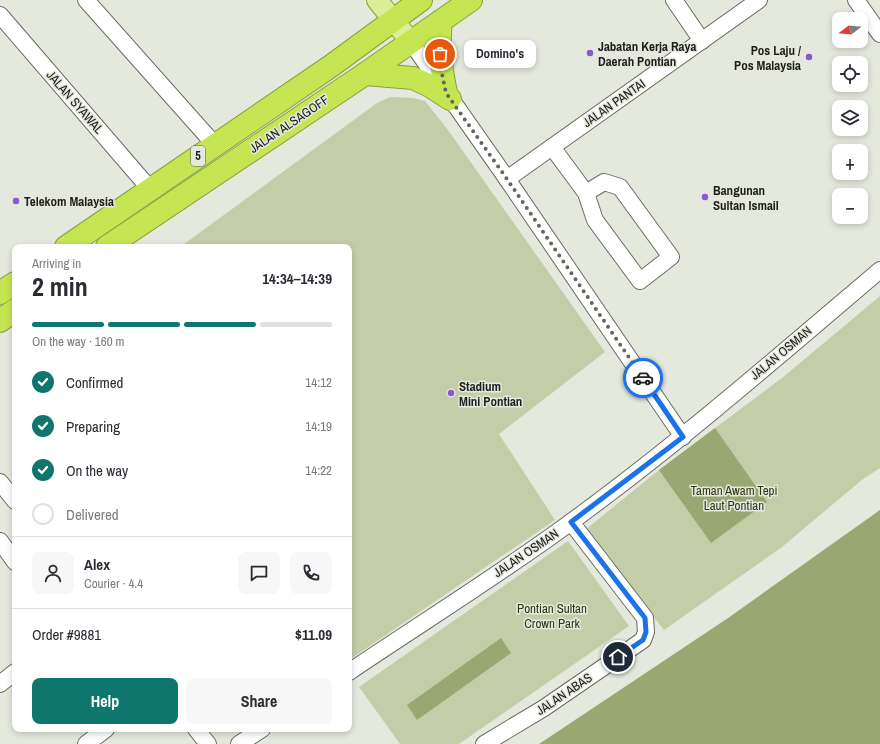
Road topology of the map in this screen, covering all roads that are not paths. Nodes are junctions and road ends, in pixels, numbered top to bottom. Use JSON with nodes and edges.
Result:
{"nodes":[{"id":1,"x":86,"y":0,"type":"edge"},
{"id":2,"x":378,"y":0,"type":"edge"},
{"id":3,"x":420,"y":0,"type":"edge"},
{"id":4,"x":471,"y":0,"type":"edge"},
{"id":5,"x":674,"y":0,"type":"edge"},
{"id":6,"x":759,"y":0,"type":"edge"},
{"id":7,"x":856,"y":0,"type":"edge"},
{"id":8,"x":0,"y":15,"type":"edge"},
{"id":9,"x":394,"y":20,"type":"junction"},
{"id":10,"x":441,"y":21,"type":"junction"},
{"id":11,"x":880,"y":34,"type":"edge"},
{"id":12,"x":702,"y":40,"type":"junction"},
{"id":13,"x":411,"y":42,"type":"junction"},
{"id":14,"x":365,"y":74,"type":"junction"},
{"id":15,"x":448,"y":96,"type":"junction"},
{"id":16,"x":215,"y":145,"type":"junction"},
{"id":17,"x":552,"y":147,"type":"junction"},
{"id":18,"x":507,"y":179,"type":"junction"},
{"id":19,"x":150,"y":189,"type":"junction"},
{"id":20,"x":586,"y":193,"type":"junction"},
{"id":21,"x":70,"y":244,"type":"edge"},
{"id":22,"x":111,"y":244,"type":"edge"},
{"id":23,"x":880,"y":270,"type":"edge"},
{"id":24,"x":12,"y":284,"type":"edge"},
{"id":25,"x":0,"y":293,"type":"edge"},
{"id":26,"x":12,"y":312,"type":"edge"},
{"id":27,"x":0,"y":321,"type":"edge"},
{"id":28,"x":683,"y":437,"type":"junction"},
{"id":29,"x":0,"y":482,"type":"edge"},
{"id":30,"x":12,"y":497,"type":"edge"},
{"id":31,"x":571,"y":522,"type":"junction"},
{"id":32,"x":0,"y":541,"type":"edge"},
{"id":33,"x":12,"y":558,"type":"edge"},
{"id":34,"x":352,"y":670,"type":"edge"},
{"id":35,"x":12,"y":674,"type":"edge"},
{"id":36,"x":0,"y":684,"type":"edge"},
{"id":37,"x":102,"y":732,"type":"edge"},
{"id":38,"x":198,"y":732,"type":"edge"},
{"id":39,"x":257,"y":732,"type":"edge"},
{"id":40,"x":86,"y":744,"type":"edge"},
{"id":41,"x":208,"y":744,"type":"edge"},
{"id":42,"x":239,"y":744,"type":"edge"},
{"id":43,"x":484,"y":744,"type":"edge"}],
"edges":[{"from":1,"to":16,"type":"street"},
{"from":2,"to":9,"type":"main road"},
{"from":3,"to":9,"type":"highway","name":"JALAN ALSAGOFF","number":"5"},
{"from":4,"to":10,"type":"highway","name":"JALAN ALSAGOFF","number":"5"},
{"from":5,"to":12,"type":"street"},
{"from":6,"to":12,"type":"street","name":"JALAN PANTAI"},
{"from":7,"to":11,"type":"street"},
{"from":8,"to":19,"type":"street","name":"JALAN SYAWAL"},
{"from":9,"to":13,"type":"main road"},
{"from":9,"to":16,"type":"highway","name":"JALAN ALSAGOFF","number":"5"},
{"from":10,"to":13,"type":"highway","name":"JALAN ALSAGOFF","number":"5"},
{"from":10,"to":15,"type":"highway"},
{"from":12,"to":17,"type":"street","name":"JALAN PANTAI"},
{"from":13,"to":14,"type":"highway","name":"JALAN ALSAGOFF","number":"5"},
{"from":13,"to":15,"type":"street"},
{"from":14,"to":15,"type":"highway"},
{"from":14,"to":22,"type":"highway","name":"JALAN ALSAGOFF","number":"5"},
{"from":15,"to":18,"type":"street"},
{"from":16,"to":19,"type":"highway","name":"JALAN ALSAGOFF","number":"5"},
{"from":17,"to":18,"type":"street","name":"JALAN PANTAI"},
{"from":17,"to":20,"type":"street"},
{"from":18,"to":28,"type":"street"},
{"from":19,"to":21,"type":"highway","name":"JALAN ALSAGOFF","number":"5"},
{"from":20,"to":20,"type":"street"},
{"from":23,"to":28,"type":"street","name":"JALAN OSMAN"},
{"from":24,"to":25,"type":"highway"},
{"from":26,"to":27,"type":"highway"},
{"from":28,"to":31,"type":"street","name":"JALAN OSMAN"},
{"from":29,"to":30,"type":"street"},
{"from":31,"to":34,"type":"street","name":"JALAN OSMAN"},
{"from":31,"to":43,"type":"street","name":"JALAN ABAS"},
{"from":32,"to":33,"type":"street"},
{"from":35,"to":36,"type":"street"},
{"from":37,"to":40,"type":"street"},
{"from":38,"to":41,"type":"street"},
{"from":39,"to":42,"type":"street"}]}
